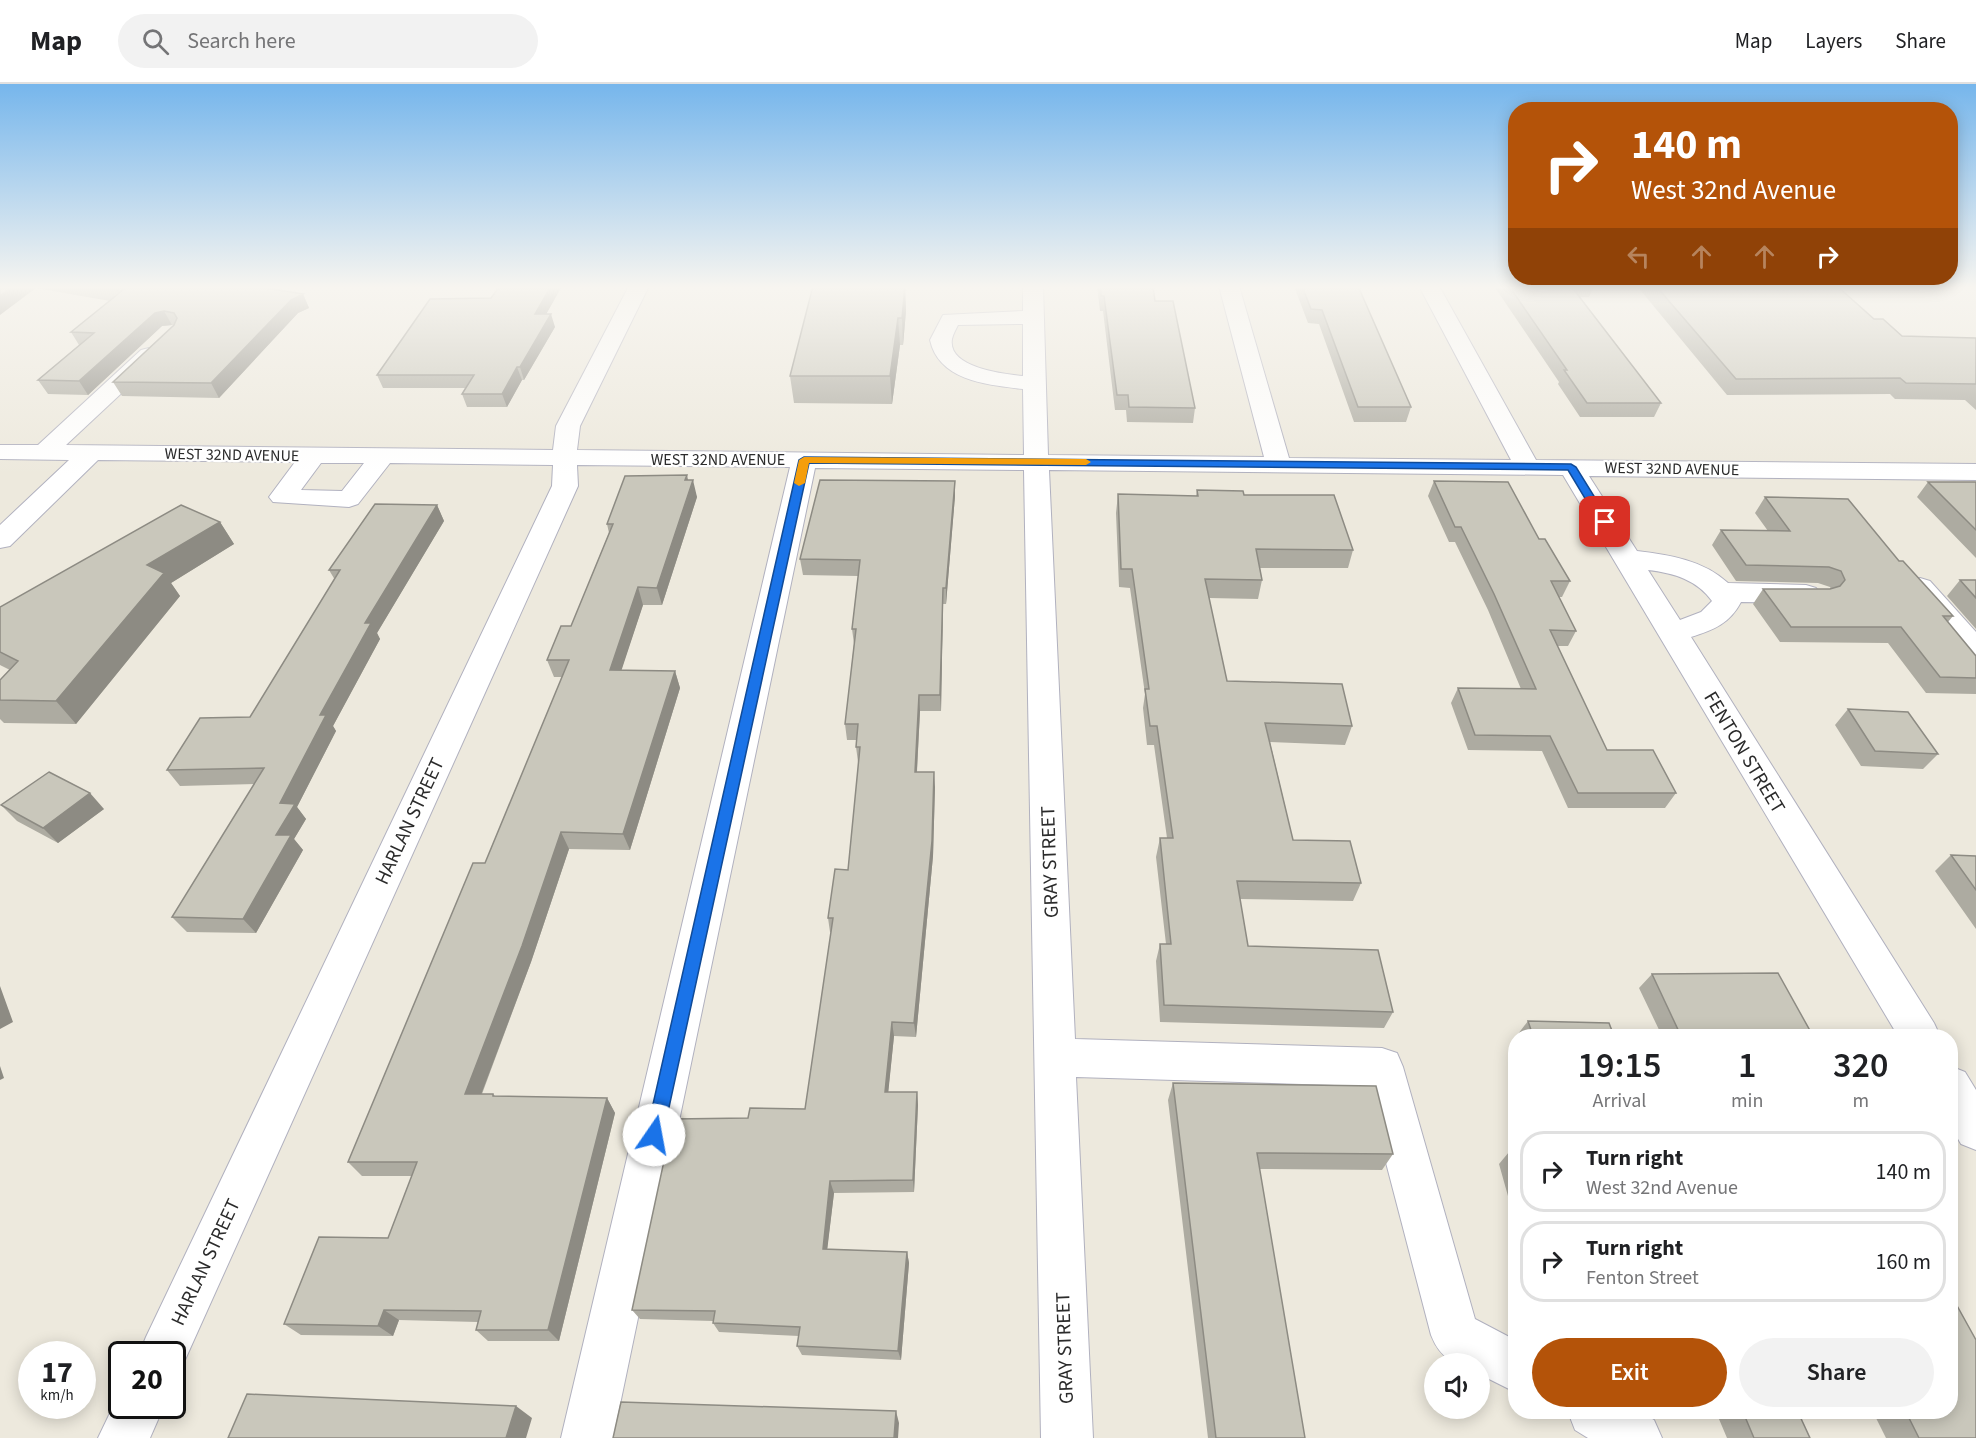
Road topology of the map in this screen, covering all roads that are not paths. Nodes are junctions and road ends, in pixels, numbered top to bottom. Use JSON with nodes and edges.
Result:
{"nodes":[{"id":1,"x":154,"y":349,"type":"edge"},
{"id":2,"x":607,"y":349,"type":"edge"},
{"id":3,"x":944,"y":349,"type":"edge"},
{"id":4,"x":1035,"y":349,"type":"edge"},
{"id":5,"x":1246,"y":349,"type":"edge"},
{"id":6,"x":1463,"y":349,"type":"edge"},
{"id":7,"x":1035,"y":384,"type":"junction"},
{"id":8,"x":0,"y":452,"type":"edge"},
{"id":9,"x":45,"y":452,"type":"junction"},
{"id":10,"x":91,"y":453,"type":"junction"},
{"id":11,"x":314,"y":455,"type":"junction"},
{"id":12,"x":383,"y":456,"type":"junction"},
{"id":13,"x":565,"y":459,"type":"junction"},
{"id":14,"x":804,"y":460,"type":"junction"},
{"id":15,"x":1036,"y":462,"type":"junction"},
{"id":16,"x":1278,"y":464,"type":"junction"},
{"id":17,"x":1527,"y":466,"type":"junction"},
{"id":18,"x":1571,"y":467,"type":"junction"},
{"id":19,"x":1819,"y":470,"type":"junction"},
{"id":20,"x":1976,"y":472,"type":"edge"},
{"id":21,"x":1838,"y":492,"type":"dead end"},
{"id":22,"x":0,"y":540,"type":"edge"},
{"id":23,"x":1627,"y":559,"type":"junction"},
{"id":24,"x":1907,"y":572,"type":"edge"},
{"id":25,"x":1721,"y":592,"type":"junction"},
{"id":26,"x":1818,"y":594,"type":"edge"},
{"id":27,"x":1672,"y":633,"type":"junction"},
{"id":28,"x":1976,"y":651,"type":"edge"},
{"id":29,"x":1916,"y":1029,"type":"edge"},
{"id":30,"x":1055,"y":1057,"type":"junction"},
{"id":31,"x":1958,"y":1099,"type":"edge"},
{"id":32,"x":1976,"y":1129,"type":"edge"},
{"id":33,"x":169,"y":1341,"type":"edge"},
{"id":34,"x":1508,"y":1362,"type":"edge"},
{"id":35,"x":133,"y":1419,"type":"edge"},
{"id":36,"x":1605,"y":1419,"type":"edge"},
{"id":37,"x":124,"y":1438,"type":"edge"},
{"id":38,"x":587,"y":1438,"type":"edge"},
{"id":39,"x":1067,"y":1438,"type":"edge"},
{"id":40,"x":1636,"y":1438,"type":"edge"}],
"edges":[{"from":1,"to":9,"type":"street"},
{"from":2,"to":13,"type":"street","name":"HARLAN STREET"},
{"from":3,"to":7,"type":"street"},
{"from":4,"to":7,"type":"street","name":"GRAY STREET"},
{"from":5,"to":16,"type":"street"},
{"from":6,"to":17,"type":"street"},
{"from":7,"to":15,"type":"street","name":"GRAY STREET"},
{"from":8,"to":9,"type":"street","name":"WEST 32ND AVENUE"},
{"from":9,"to":10,"type":"street","name":"WEST 32ND AVENUE"},
{"from":10,"to":11,"type":"street","name":"WEST 32ND AVENUE"},
{"from":10,"to":22,"type":"street"},
{"from":11,"to":12,"type":"street","name":"WEST 32ND AVENUE"},
{"from":11,"to":12,"type":"street"},
{"from":12,"to":13,"type":"street","name":"WEST 32ND AVENUE"},
{"from":13,"to":14,"type":"street","name":"WEST 32ND AVENUE"},
{"from":13,"to":33,"type":"street","name":"HARLAN STREET"},
{"from":14,"to":15,"type":"street","name":"WEST 32ND AVENUE"},
{"from":14,"to":38,"type":"street"},
{"from":15,"to":16,"type":"street","name":"WEST 32ND AVENUE"},
{"from":15,"to":30,"type":"street","name":"GRAY STREET"},
{"from":16,"to":17,"type":"street","name":"WEST 32ND AVENUE"},
{"from":17,"to":18,"type":"street","name":"WEST 32ND AVENUE"},
{"from":18,"to":19,"type":"street","name":"WEST 32ND AVENUE"},
{"from":18,"to":23,"type":"street","name":"FENTON STREET"},
{"from":19,"to":20,"type":"street","name":"WEST 32ND AVENUE"},
{"from":19,"to":21,"type":"street"},
{"from":23,"to":25,"type":"street"},
{"from":23,"to":27,"type":"street","name":"FENTON STREET"},
{"from":24,"to":28,"type":"street"},
{"from":25,"to":26,"type":"street"},
{"from":25,"to":27,"type":"street"},
{"from":27,"to":29,"type":"street","name":"FENTON STREET"},
{"from":30,"to":34,"type":"street"},
{"from":30,"to":39,"type":"street","name":"GRAY STREET"},
{"from":31,"to":32,"type":"street"},
{"from":35,"to":37,"type":"street"},
{"from":36,"to":40,"type":"street"}]}
